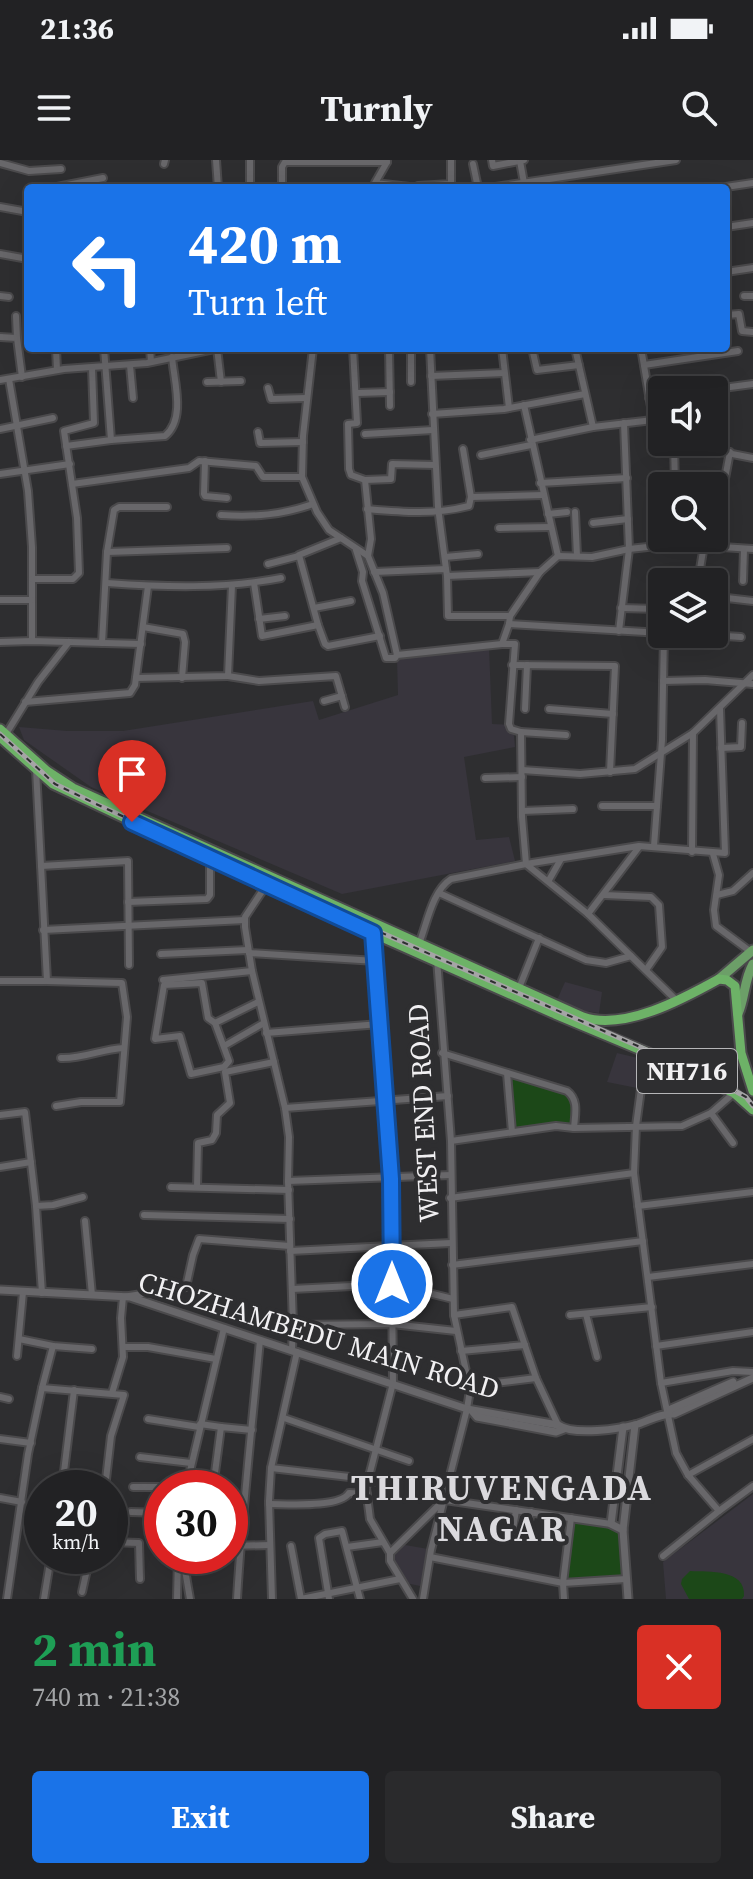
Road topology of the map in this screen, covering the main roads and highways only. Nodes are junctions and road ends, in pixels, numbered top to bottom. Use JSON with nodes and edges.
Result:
{"nodes":[{"id":1,"x":2,"y":733,"type":"edge"},
{"id":2,"x":37,"y":768,"type":"junction"},
{"id":3,"x":374,"y":929,"type":"junction"},
{"id":4,"x":752,"y":951,"type":"edge"},
{"id":5,"x":438,"y":957,"type":"junction"},
{"id":6,"x":753,"y":964,"type":"edge"},
{"id":7,"x":719,"y":979,"type":"junction"},
{"id":8,"x":738,"y":1015,"type":"junction"},
{"id":9,"x":611,"y":1020,"type":"junction"},
{"id":10,"x":617,"y":1039,"type":"junction"},
{"id":11,"x":748,"y":1079,"type":"junction"},
{"id":12,"x":753,"y":1091,"type":"edge"},
{"id":13,"x":734,"y":1093,"type":"junction"},
{"id":14,"x":753,"y":1110,"type":"edge"}],
"edges":[{"from":1,"to":2,"type":"highway","number":"NH716"},
{"from":2,"to":3,"type":"highway","number":"NH716"},
{"from":2,"to":3,"type":"highway","number":"NH716"},
{"from":3,"to":5,"type":"highway","number":"NH716"},
{"from":3,"to":5,"type":"highway","number":"NH716"},
{"from":4,"to":7,"type":"main road"},
{"from":5,"to":9,"type":"highway","number":"NH716"},
{"from":5,"to":10,"type":"highway","number":"NH716"},
{"from":6,"to":8,"type":"main road"},
{"from":7,"to":8,"type":"highway","number":"NH716"},
{"from":7,"to":9,"type":"highway","number":"NH716"},
{"from":8,"to":11,"type":"highway","number":"NH716"},
{"from":9,"to":10,"type":"highway"},
{"from":10,"to":13,"type":"highway","number":"NH716"},
{"from":11,"to":12,"type":"highway","number":"NH716"},
{"from":11,"to":13,"type":"highway"},
{"from":13,"to":14,"type":"highway","number":"NH716"}]}
